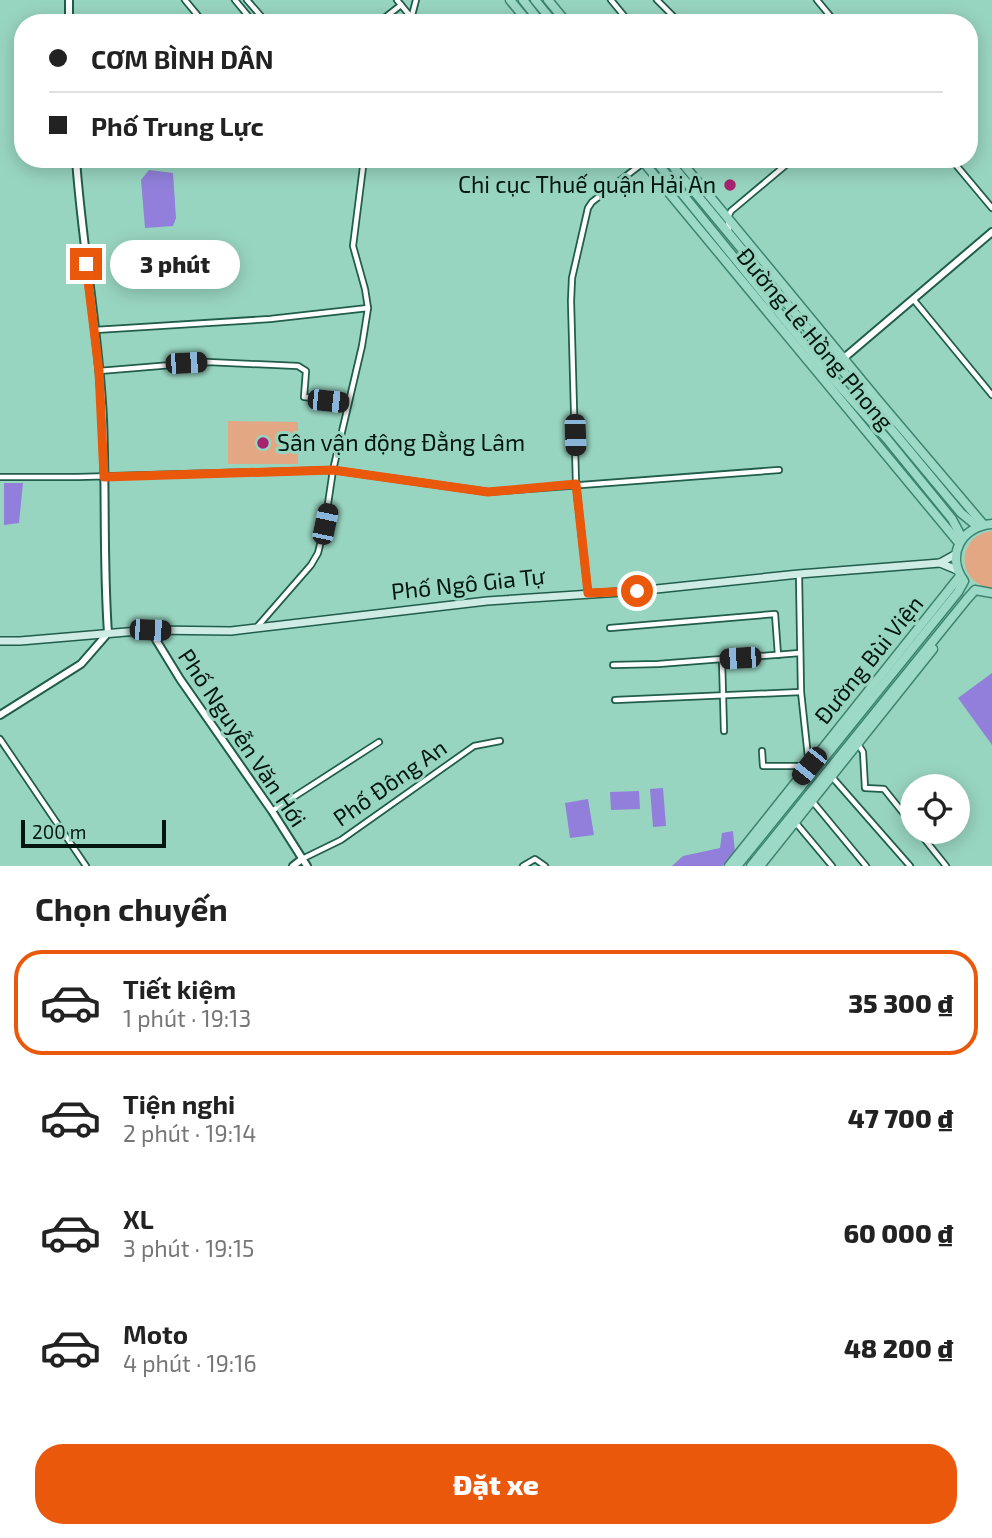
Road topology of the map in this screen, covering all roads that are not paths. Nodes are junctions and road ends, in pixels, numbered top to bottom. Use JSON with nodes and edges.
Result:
{"nodes":[{"id":1,"x":185,"y":0,"type":"edge"},
{"id":2,"x":235,"y":0,"type":"edge"},
{"id":3,"x":247,"y":0,"type":"edge"},
{"id":4,"x":510,"y":0,"type":"edge"},
{"id":5,"x":523,"y":0,"type":"edge"},
{"id":6,"x":535,"y":0,"type":"edge"},
{"id":7,"x":548,"y":0,"type":"edge"},
{"id":8,"x":611,"y":0,"type":"edge"},
{"id":9,"x":657,"y":0,"type":"edge"},
{"id":10,"x":817,"y":0,"type":"edge"},
{"id":11,"x":197,"y":14,"type":"edge"},
{"id":12,"x":247,"y":14,"type":"edge"},
{"id":13,"x":259,"y":14,"type":"edge"},
{"id":14,"x":522,"y":14,"type":"edge"},
{"id":15,"x":534,"y":14,"type":"edge"},
{"id":16,"x":547,"y":14,"type":"edge"},
{"id":17,"x":560,"y":14,"type":"edge"},
{"id":18,"x":623,"y":14,"type":"edge"},
{"id":19,"x":671,"y":14,"type":"edge"},
{"id":20,"x":829,"y":14,"type":"edge"},
{"id":21,"x":77,"y":168,"type":"edge"},
{"id":22,"x":363,"y":168,"type":"edge"},
{"id":23,"x":633,"y":168,"type":"edge"},
{"id":24,"x":648,"y":168,"type":"edge"},
{"id":25,"x":661,"y":168,"type":"edge"},
{"id":26,"x":675,"y":168,"type":"edge"},
{"id":27,"x":686,"y":168,"type":"edge"},
{"id":28,"x":782,"y":168,"type":"edge"},
{"id":29,"x":959,"y":168,"type":"edge"},
{"id":30,"x":992,"y":208,"type":"edge"},
{"id":31,"x":727,"y":217,"type":"junction"},
{"id":32,"x":992,"y":232,"type":"edge"},
{"id":33,"x":729,"y":233,"type":"junction"},
{"id":34,"x":913,"y":299,"type":"junction"},
{"id":35,"x":368,"y":309,"type":"junction"},
{"id":36,"x":95,"y":330,"type":"junction"},
{"id":37,"x":840,"y":361,"type":"junction"},
{"id":38,"x":99,"y":371,"type":"junction"},
{"id":39,"x":825,"y":375,"type":"junction"},
{"id":40,"x":992,"y":396,"type":"edge"},
{"id":41,"x":348,"y":402,"type":"junction"},
{"id":42,"x":333,"y":470,"type":"junction"},
{"id":43,"x":779,"y":470,"type":"dead end"},
{"id":44,"x":0,"y":477,"type":"edge"},
{"id":45,"x":104,"y":477,"type":"junction"},
{"id":46,"x":576,"y":484,"type":"junction"},
{"id":47,"x":984,"y":525,"type":"edge"},
{"id":48,"x":961,"y":540,"type":"junction"},
{"id":49,"x":956,"y":554,"type":"junction"},
{"id":50,"x":940,"y":563,"type":"junction"},
{"id":51,"x":799,"y":574,"type":"junction"},
{"id":52,"x":960,"y":575,"type":"junction"},
{"id":53,"x":977,"y":590,"type":"junction"},
{"id":54,"x":588,"y":593,"type":"junction"},
{"id":55,"x":992,"y":593,"type":"edge"},
{"id":56,"x":257,"y":628,"type":"junction"},
{"id":57,"x":611,"y":628,"type":"dead end"},
{"id":58,"x":150,"y":630,"type":"junction"},
{"id":59,"x":108,"y":633,"type":"junction"},
{"id":60,"x":0,"y":640,"type":"edge"},
{"id":61,"x":800,"y":653,"type":"junction"},
{"id":62,"x":778,"y":655,"type":"junction"},
{"id":63,"x":722,"y":660,"type":"junction"},
{"id":64,"x":612,"y":665,"type":"dead end"},
{"id":65,"x":801,"y":692,"type":"junction"},
{"id":66,"x":723,"y":696,"type":"junction"},
{"id":67,"x":615,"y":700,"type":"dead end"},
{"id":68,"x":0,"y":715,"type":"edge"},
{"id":69,"x":724,"y":731,"type":"dead end"},
{"id":70,"x":0,"y":739,"type":"edge"},
{"id":71,"x":500,"y":741,"type":"dead end"},
{"id":72,"x":379,"y":742,"type":"dead end"},
{"id":73,"x":858,"y":743,"type":"junction"},
{"id":74,"x":762,"y":751,"type":"dead end"},
{"id":75,"x":809,"y":766,"type":"junction"},
{"id":76,"x":832,"y":776,"type":"junction"},
{"id":77,"x":813,"y":802,"type":"junction"},
{"id":78,"x":900,"y":809,"type":"edge"},
{"id":79,"x":272,"y":811,"type":"junction"},
{"id":80,"x":795,"y":822,"type":"junction"},
{"id":81,"x":928,"y":844,"type":"edge"},
{"id":82,"x":302,"y":859,"type":"junction"},
{"id":83,"x":86,"y":866,"type":"edge"},
{"id":84,"x":293,"y":866,"type":"edge"},
{"id":85,"x":307,"y":866,"type":"edge"},
{"id":86,"x":523,"y":866,"type":"edge"},
{"id":87,"x":545,"y":866,"type":"edge"},
{"id":88,"x":729,"y":866,"type":"edge"},
{"id":89,"x":737,"y":866,"type":"edge"},
{"id":90,"x":751,"y":866,"type":"edge"},
{"id":91,"x":760,"y":866,"type":"edge"},
{"id":92,"x":832,"y":866,"type":"edge"},
{"id":93,"x":866,"y":866,"type":"edge"},
{"id":94,"x":910,"y":866,"type":"edge"},
{"id":95,"x":946,"y":866,"type":"edge"}],
"edges":[{"from":1,"to":11,"type":"street"},
{"from":2,"to":12,"type":"street"},
{"from":3,"to":13,"type":"street"},
{"from":4,"to":14,"type":"main road"},
{"from":5,"to":15,"type":"main road"},
{"from":6,"to":16,"type":"main road"},
{"from":7,"to":17,"type":"main road"},
{"from":8,"to":18,"type":"street"},
{"from":9,"to":19,"type":"street"},
{"from":10,"to":20,"type":"street"},
{"from":21,"to":36,"type":"street"},
{"from":22,"to":35,"type":"street"},
{"from":23,"to":46,"type":"street"},
{"from":24,"to":39,"type":"main road","name":"Đường Lê Hồng Phong"},
{"from":25,"to":39,"type":"main road","name":"Đường Lê Hồng Phong"},
{"from":26,"to":33,"type":"main road","name":"Đường Lê Hồng Phong"},
{"from":27,"to":31,"type":"main road","name":"Đường Lê Hồng Phong"},
{"from":28,"to":31,"type":"street"},
{"from":29,"to":30,"type":"street"},
{"from":31,"to":33,"type":"street"},
{"from":31,"to":37,"type":"main road","name":"Đường Lê Hồng Phong"},
{"from":32,"to":34,"type":"street"},
{"from":33,"to":37,"type":"main road","name":"Đường Lê Hồng Phong"},
{"from":34,"to":37,"type":"street"},
{"from":34,"to":40,"type":"street"},
{"from":35,"to":36,"type":"street"},
{"from":35,"to":41,"type":"street"},
{"from":36,"to":38,"type":"street"},
{"from":37,"to":39,"type":"street"},
{"from":37,"to":47,"type":"main road","name":"Đường Lê Hồng Phong"},
{"from":38,"to":41,"type":"street"},
{"from":38,"to":45,"type":"street"},
{"from":39,"to":48,"type":"main road","name":"Đường Lê Hồng Phong"},
{"from":41,"to":42,"type":"street"},
{"from":42,"to":45,"type":"street"},
{"from":42,"to":46,"type":"street"},
{"from":42,"to":56,"type":"street"},
{"from":43,"to":46,"type":"street"},
{"from":44,"to":45,"type":"street"},
{"from":45,"to":59,"type":"street"},
{"from":46,"to":54,"type":"street"},
{"from":47,"to":48,"type":"main road"},
{"from":48,"to":49,"type":"main road"},
{"from":49,"to":50,"type":"main road"},
{"from":49,"to":52,"type":"main road"},
{"from":50,"to":51,"type":"main road","name":"Phố Ngô Gia Tự"},
{"from":50,"to":52,"type":"main road"},
{"from":51,"to":54,"type":"main road","name":"Phố Ngô Gia Tự"},
{"from":51,"to":61,"type":"street"},
{"from":52,"to":75,"type":"main road","name":"Đường Bùi Viện"},
{"from":52,"to":89,"type":"main road","name":"Đường Bùi Viện"},
{"from":53,"to":55,"type":"main road"},
{"from":53,"to":73,"type":"main road","name":"Đường Bùi Viện"},
{"from":53,"to":90,"type":"main road","name":"Đường Bùi Viện"},
{"from":54,"to":56,"type":"main road","name":"Phố Ngô Gia Tự"},
{"from":56,"to":58,"type":"main road","name":"Phố Ngô Gia Tự"},
{"from":57,"to":62,"type":"street"},
{"from":58,"to":59,"type":"main road","name":"Phố Ngô Gia Tự"},
{"from":58,"to":79,"type":"street","name":"Phố Nguyễn Văn Hới"},
{"from":59,"to":60,"type":"main road","name":"Phố Ngô Gia Tự"},
{"from":59,"to":68,"type":"street"},
{"from":61,"to":62,"type":"street"},
{"from":61,"to":65,"type":"street"},
{"from":62,"to":63,"type":"street"},
{"from":63,"to":64,"type":"street"},
{"from":63,"to":66,"type":"street"},
{"from":65,"to":66,"type":"street"},
{"from":65,"to":75,"type":"street"},
{"from":66,"to":67,"type":"street"},
{"from":66,"to":69,"type":"street"},
{"from":70,"to":83,"type":"street"},
{"from":71,"to":82,"type":"street","name":"Phố Đông An"},
{"from":72,"to":79,"type":"street"},
{"from":73,"to":76,"type":"main road","name":"Đường Bùi Viện"},
{"from":73,"to":78,"type":"street"},
{"from":74,"to":75,"type":"street"},
{"from":75,"to":88,"type":"main road","name":"Đường Bùi Viện"},
{"from":76,"to":77,"type":"main road","name":"Đường Bùi Viện"},
{"from":76,"to":94,"type":"street"},
{"from":77,"to":80,"type":"main road","name":"Đường Bùi Viện"},
{"from":77,"to":93,"type":"street"},
{"from":79,"to":82,"type":"street","name":"Phố Nguyễn Văn Hới"},
{"from":80,"to":91,"type":"main road","name":"Đường Bùi Viện"},
{"from":80,"to":92,"type":"street"},
{"from":81,"to":95,"type":"street"},
{"from":82,"to":84,"type":"street"},
{"from":82,"to":85,"type":"street","name":"Phố Nguyễn Văn Hới"},
{"from":86,"to":87,"type":"street"}]}
